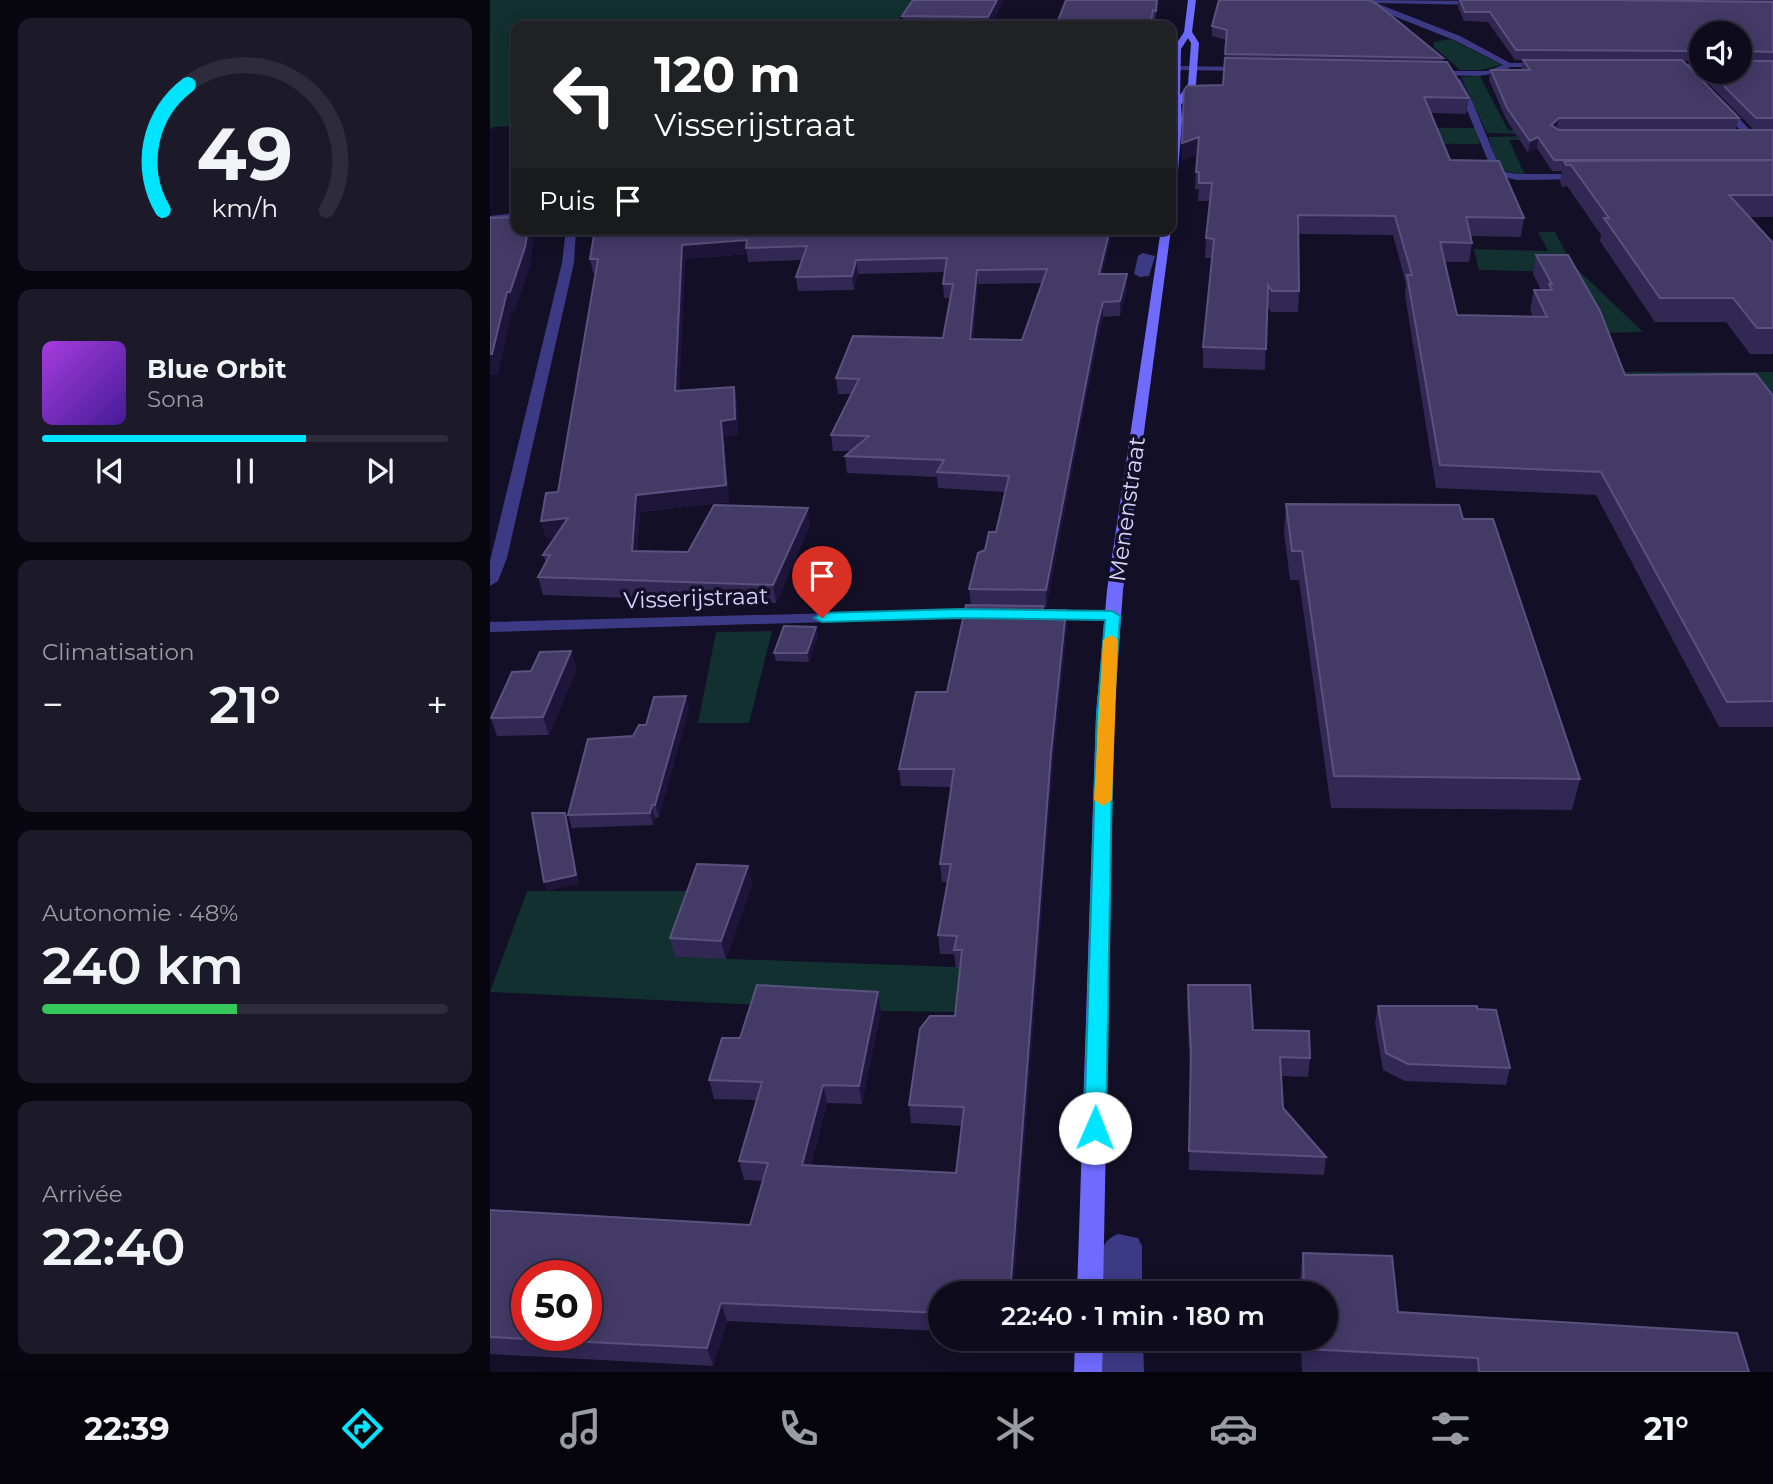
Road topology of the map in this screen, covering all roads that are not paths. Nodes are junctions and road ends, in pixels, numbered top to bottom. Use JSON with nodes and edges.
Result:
{"nodes":[{"id":1,"x":1192,"y":0,"type":"edge"},
{"id":2,"x":1365,"y":1,"type":"edge"},
{"id":3,"x":1487,"y":3,"type":"edge"},
{"id":4,"x":1188,"y":32,"type":"junction"},
{"id":5,"x":1509,"y":65,"type":"junction"},
{"id":6,"x":1551,"y":65,"type":"edge"},
{"id":7,"x":1658,"y":65,"type":"edge"},
{"id":8,"x":1684,"y":66,"type":"junction"},
{"id":9,"x":1689,"y":66,"type":"edge"},
{"id":10,"x":1177,"y":68,"type":"junction"},
{"id":11,"x":1193,"y":68,"type":"junction"},
{"id":12,"x":1259,"y":69,"type":"edge"},
{"id":13,"x":1689,"y":72,"type":"edge"},
{"id":14,"x":1437,"y":73,"type":"edge"},
{"id":15,"x":1450,"y":73,"type":"junction"},
{"id":16,"x":1176,"y":79,"type":"edge"},
{"id":17,"x":1176,"y":94,"type":"edge"},
{"id":18,"x":1712,"y":96,"type":"edge"},
{"id":19,"x":1178,"y":103,"type":"junction"},
{"id":20,"x":1176,"y":128,"type":"edge"},
{"id":21,"x":1737,"y":135,"type":"edge"},
{"id":22,"x":1751,"y":135,"type":"junction"},
{"id":23,"x":1762,"y":135,"type":"edge"},
{"id":24,"x":1598,"y":177,"type":"edge"},
{"id":25,"x":511,"y":217,"type":"edge"},
{"id":26,"x":490,"y":219,"type":"edge"},
{"id":27,"x":570,"y":235,"type":"edge"},
{"id":28,"x":1165,"y":235,"type":"edge"},
{"id":29,"x":490,"y":581,"type":"edge"},
{"id":30,"x":1000,"y":614,"type":"edge"},
{"id":31,"x":1027,"y":614,"type":"edge"},
{"id":32,"x":1112,"y":616,"type":"junction"},
{"id":33,"x":490,"y":627,"type":"edge"},
{"id":34,"x":1090,"y":1281,"type":"edge"},
{"id":35,"x":1113,"y":1281,"type":"edge"},
{"id":36,"x":1129,"y":1281,"type":"edge"},
{"id":37,"x":1089,"y":1351,"type":"edge"},
{"id":38,"x":1112,"y":1351,"type":"edge"},
{"id":39,"x":1129,"y":1351,"type":"edge"},
{"id":40,"x":1088,"y":1372,"type":"edge"},
{"id":41,"x":1112,"y":1372,"type":"edge"},
{"id":42,"x":1130,"y":1372,"type":"edge"}],
"edges":[{"from":1,"to":4,"type":"main road"},
{"from":2,"to":3,"type":"street"},
{"from":2,"to":5,"type":"street"},
{"from":4,"to":10,"type":"main road"},
{"from":4,"to":11,"type":"main road"},
{"from":5,"to":6,"type":"street"},
{"from":5,"to":15,"type":"street"},
{"from":7,"to":8,"type":"street"},
{"from":8,"to":9,"type":"street"},
{"from":8,"to":13,"type":"street"},
{"from":10,"to":11,"type":"street"},
{"from":10,"to":16,"type":"main road"},
{"from":11,"to":12,"type":"street"},
{"from":11,"to":19,"type":"main road"},
{"from":14,"to":15,"type":"street"},
{"from":15,"to":24,"type":"street"},
{"from":17,"to":19,"type":"main road"},
{"from":18,"to":22,"type":"street"},
{"from":19,"to":20,"type":"main road"},
{"from":21,"to":22,"type":"street"},
{"from":22,"to":23,"type":"street"},
{"from":25,"to":26,"type":"street"},
{"from":27,"to":29,"type":"street"},
{"from":28,"to":32,"type":"main road","name":"Menenstraat"},
{"from":30,"to":33,"type":"street","name":"Visserijstraat"},
{"from":31,"to":32,"type":"street"},
{"from":32,"to":34,"type":"main road","name":"Menenstraat"},
{"from":35,"to":36,"type":"street"},
{"from":37,"to":40,"type":"main road"},
{"from":38,"to":41,"type":"street"},
{"from":39,"to":42,"type":"street"}]}
